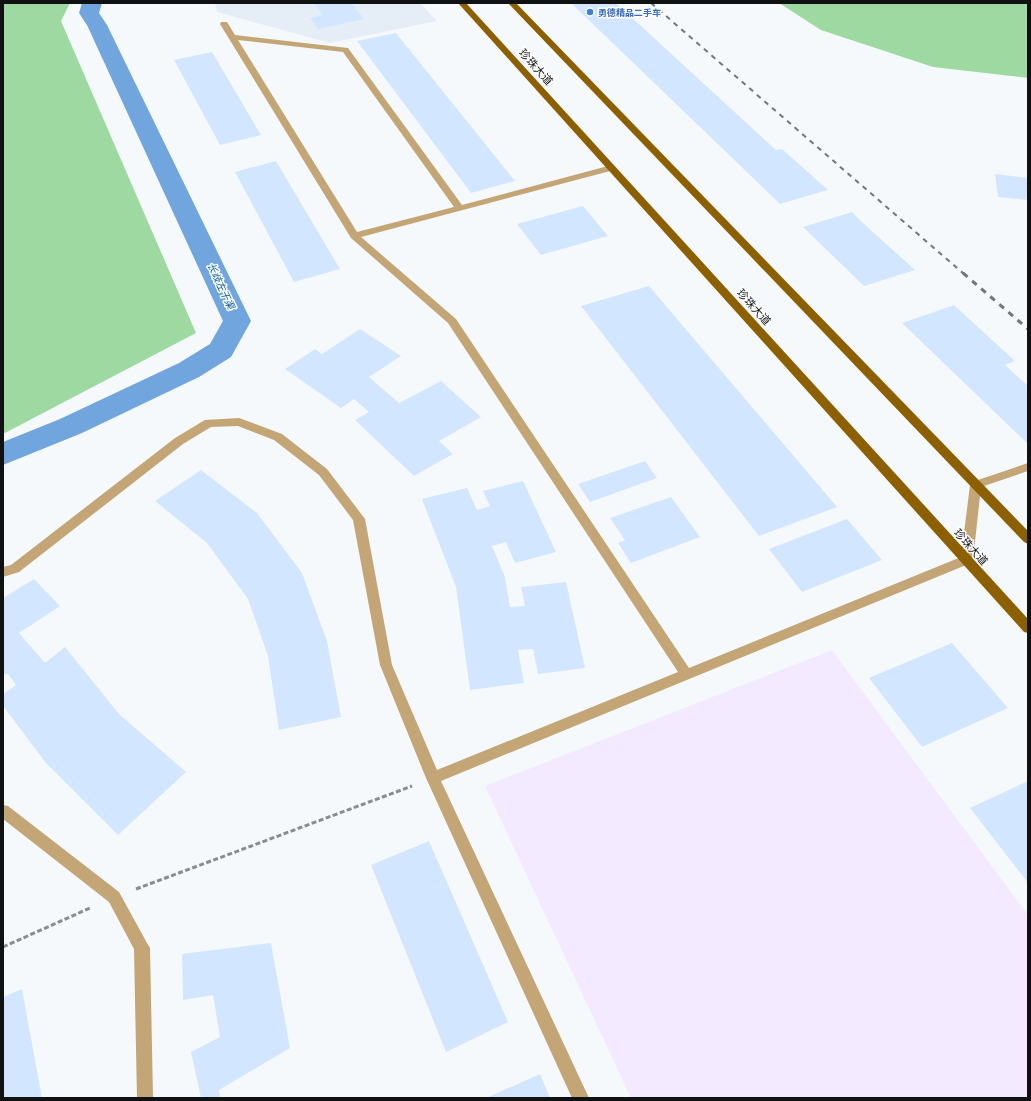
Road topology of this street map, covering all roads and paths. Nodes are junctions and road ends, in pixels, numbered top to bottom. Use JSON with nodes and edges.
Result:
{"nodes":[{"id":1,"x":462,"y":3,"type":"edge"},
{"id":2,"x":512,"y":3,"type":"edge"},
{"id":3,"x":224,"y":24,"type":"dead end"},
{"id":4,"x":232,"y":37,"type":"junction"},
{"id":5,"x":611,"y":168,"type":"junction"},
{"id":6,"x":460,"y":208,"type":"junction"},
{"id":7,"x":354,"y":236,"type":"junction"},
{"id":8,"x":1028,"y":467,"type":"edge"},
{"id":9,"x":976,"y":485,"type":"junction"},
{"id":10,"x":1028,"y":539,"type":"edge"},
{"id":11,"x":967,"y":560,"type":"junction"},
{"id":12,"x":3,"y":572,"type":"edge"},
{"id":13,"x":1028,"y":628,"type":"edge"},
{"id":14,"x":687,"y":675,"type":"junction"},
{"id":15,"x":433,"y":778,"type":"junction"},
{"id":16,"x":3,"y":810,"type":"edge"},
{"id":17,"x":114,"y":898,"type":"junction"},
{"id":18,"x":3,"y":947,"type":"edge"},
{"id":19,"x":145,"y":1098,"type":"edge"},
{"id":20,"x":581,"y":1098,"type":"edge"}],
"edges":[{"from":1,"to":5,"type":"main road","name":"珍珠大道"},
{"from":2,"to":9,"type":"main road"},
{"from":3,"to":4,"type":"street"},
{"from":4,"to":6,"type":"street"},
{"from":4,"to":7,"type":"street"},
{"from":5,"to":6,"type":"street"},
{"from":5,"to":11,"type":"main road","name":"珍珠大道"},
{"from":6,"to":7,"type":"street"},
{"from":7,"to":14,"type":"street"},
{"from":8,"to":9,"type":"street"},
{"from":9,"to":10,"type":"main road"},
{"from":9,"to":11,"type":"street"},
{"from":11,"to":13,"type":"main road","name":"珍珠大道"},
{"from":11,"to":14,"type":"street"},
{"from":12,"to":15,"type":"street"},
{"from":14,"to":15,"type":"street"},
{"from":15,"to":17,"type":"path"},
{"from":15,"to":20,"type":"street"},
{"from":16,"to":17,"type":"street"},
{"from":17,"to":18,"type":"path"},
{"from":17,"to":19,"type":"street"}]}
